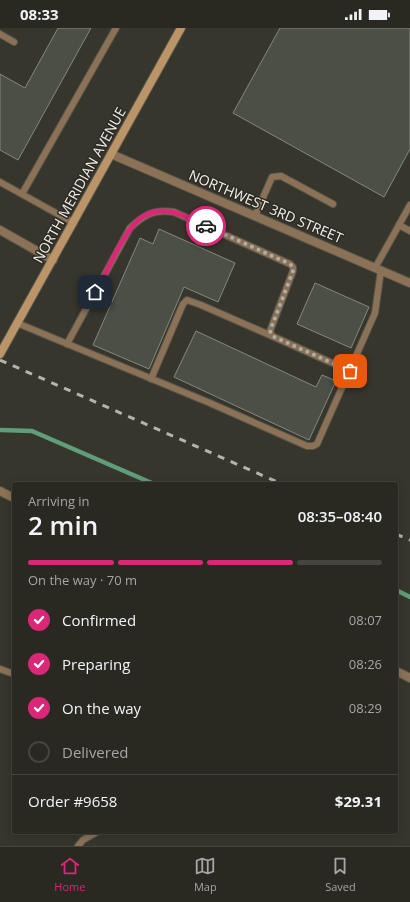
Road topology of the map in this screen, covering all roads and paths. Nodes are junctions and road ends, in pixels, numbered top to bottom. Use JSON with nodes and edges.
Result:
{"nodes":[{"id":1,"x":116,"y":28,"type":"edge"},
{"id":2,"x":181,"y":28,"type":"edge"},
{"id":3,"x":0,"y":34,"type":"edge"},
{"id":4,"x":14,"y":42,"type":"dead end"},
{"id":5,"x":111,"y":154,"type":"junction"},
{"id":6,"x":0,"y":182,"type":"edge"},
{"id":7,"x":22,"y":194,"type":"junction"},
{"id":8,"x":333,"y":204,"type":"dead end"},
{"id":9,"x":410,"y":205,"type":"edge"},
{"id":10,"x":255,"y":216,"type":"junction"},
{"id":11,"x":74,"y":222,"type":"junction"},
{"id":12,"x":399,"y":225,"type":"junction"},
{"id":13,"x":0,"y":230,"type":"edge"},
{"id":14,"x":410,"y":231,"type":"edge"},
{"id":15,"x":53,"y":260,"type":"junction"},
{"id":16,"x":378,"y":269,"type":"junction"},
{"id":17,"x":410,"y":283,"type":"edge"},
{"id":18,"x":18,"y":323,"type":"junction"},
{"id":19,"x":272,"y":336,"type":"junction"},
{"id":20,"x":67,"y":344,"type":"junction"},
{"id":21,"x":0,"y":354,"type":"edge"},
{"id":22,"x":350,"y":371,"type":"junction"},
{"id":23,"x":151,"y":379,"type":"junction"},
{"id":24,"x":0,"y":491,"type":"edge"},
{"id":25,"x":12,"y":497,"type":"edge"},
{"id":26,"x":0,"y":668,"type":"edge"},
{"id":27,"x":398,"y":672,"type":"edge"},
{"id":28,"x":12,"y":673,"type":"edge"},
{"id":29,"x":410,"y":678,"type":"edge"},
{"id":30,"x":94,"y":834,"type":"edge"},
{"id":31,"x":78,"y":846,"type":"edge"}],
"edges":[{"from":1,"to":7,"type":"lane"},
{"from":2,"to":5,"type":"main road","name":"NORTH MERIDIAN AVENUE"},
{"from":3,"to":4,"type":"lane"},
{"from":5,"to":10,"type":"street","name":"NORTHWEST 3RD STREET"},
{"from":5,"to":11,"type":"main road","name":"NORTH MERIDIAN AVENUE"},
{"from":6,"to":7,"type":"lane"},
{"from":7,"to":11,"type":"lane"},
{"from":8,"to":10,"type":"lane"},
{"from":9,"to":12,"type":"lane"},
{"from":10,"to":16,"type":"street","name":"NORTHWEST 3RD STREET"},
{"from":11,"to":15,"type":"main road","name":"NORTH MERIDIAN AVENUE"},
{"from":12,"to":14,"type":"lane"},
{"from":12,"to":16,"type":"lane"},
{"from":13,"to":15,"type":"street"},
{"from":15,"to":18,"type":"main road","name":"NORTH MERIDIAN AVENUE"},
{"from":16,"to":17,"type":"street","name":"NORTHWEST 3RD STREET"},
{"from":16,"to":22,"type":"lane"},
{"from":18,"to":20,"type":"lane"},
{"from":18,"to":21,"type":"main road","name":"NORTH MERIDIAN AVENUE"},
{"from":19,"to":20,"type":"lane"},
{"from":19,"to":22,"type":"lane"},
{"from":19,"to":23,"type":"lane"},
{"from":20,"to":23,"type":"lane"},
{"from":22,"to":23,"type":"lane"},
{"from":24,"to":25,"type":"street"},
{"from":26,"to":28,"type":"lane"},
{"from":27,"to":29,"type":"street"},
{"from":30,"to":31,"type":"lane"}]}
